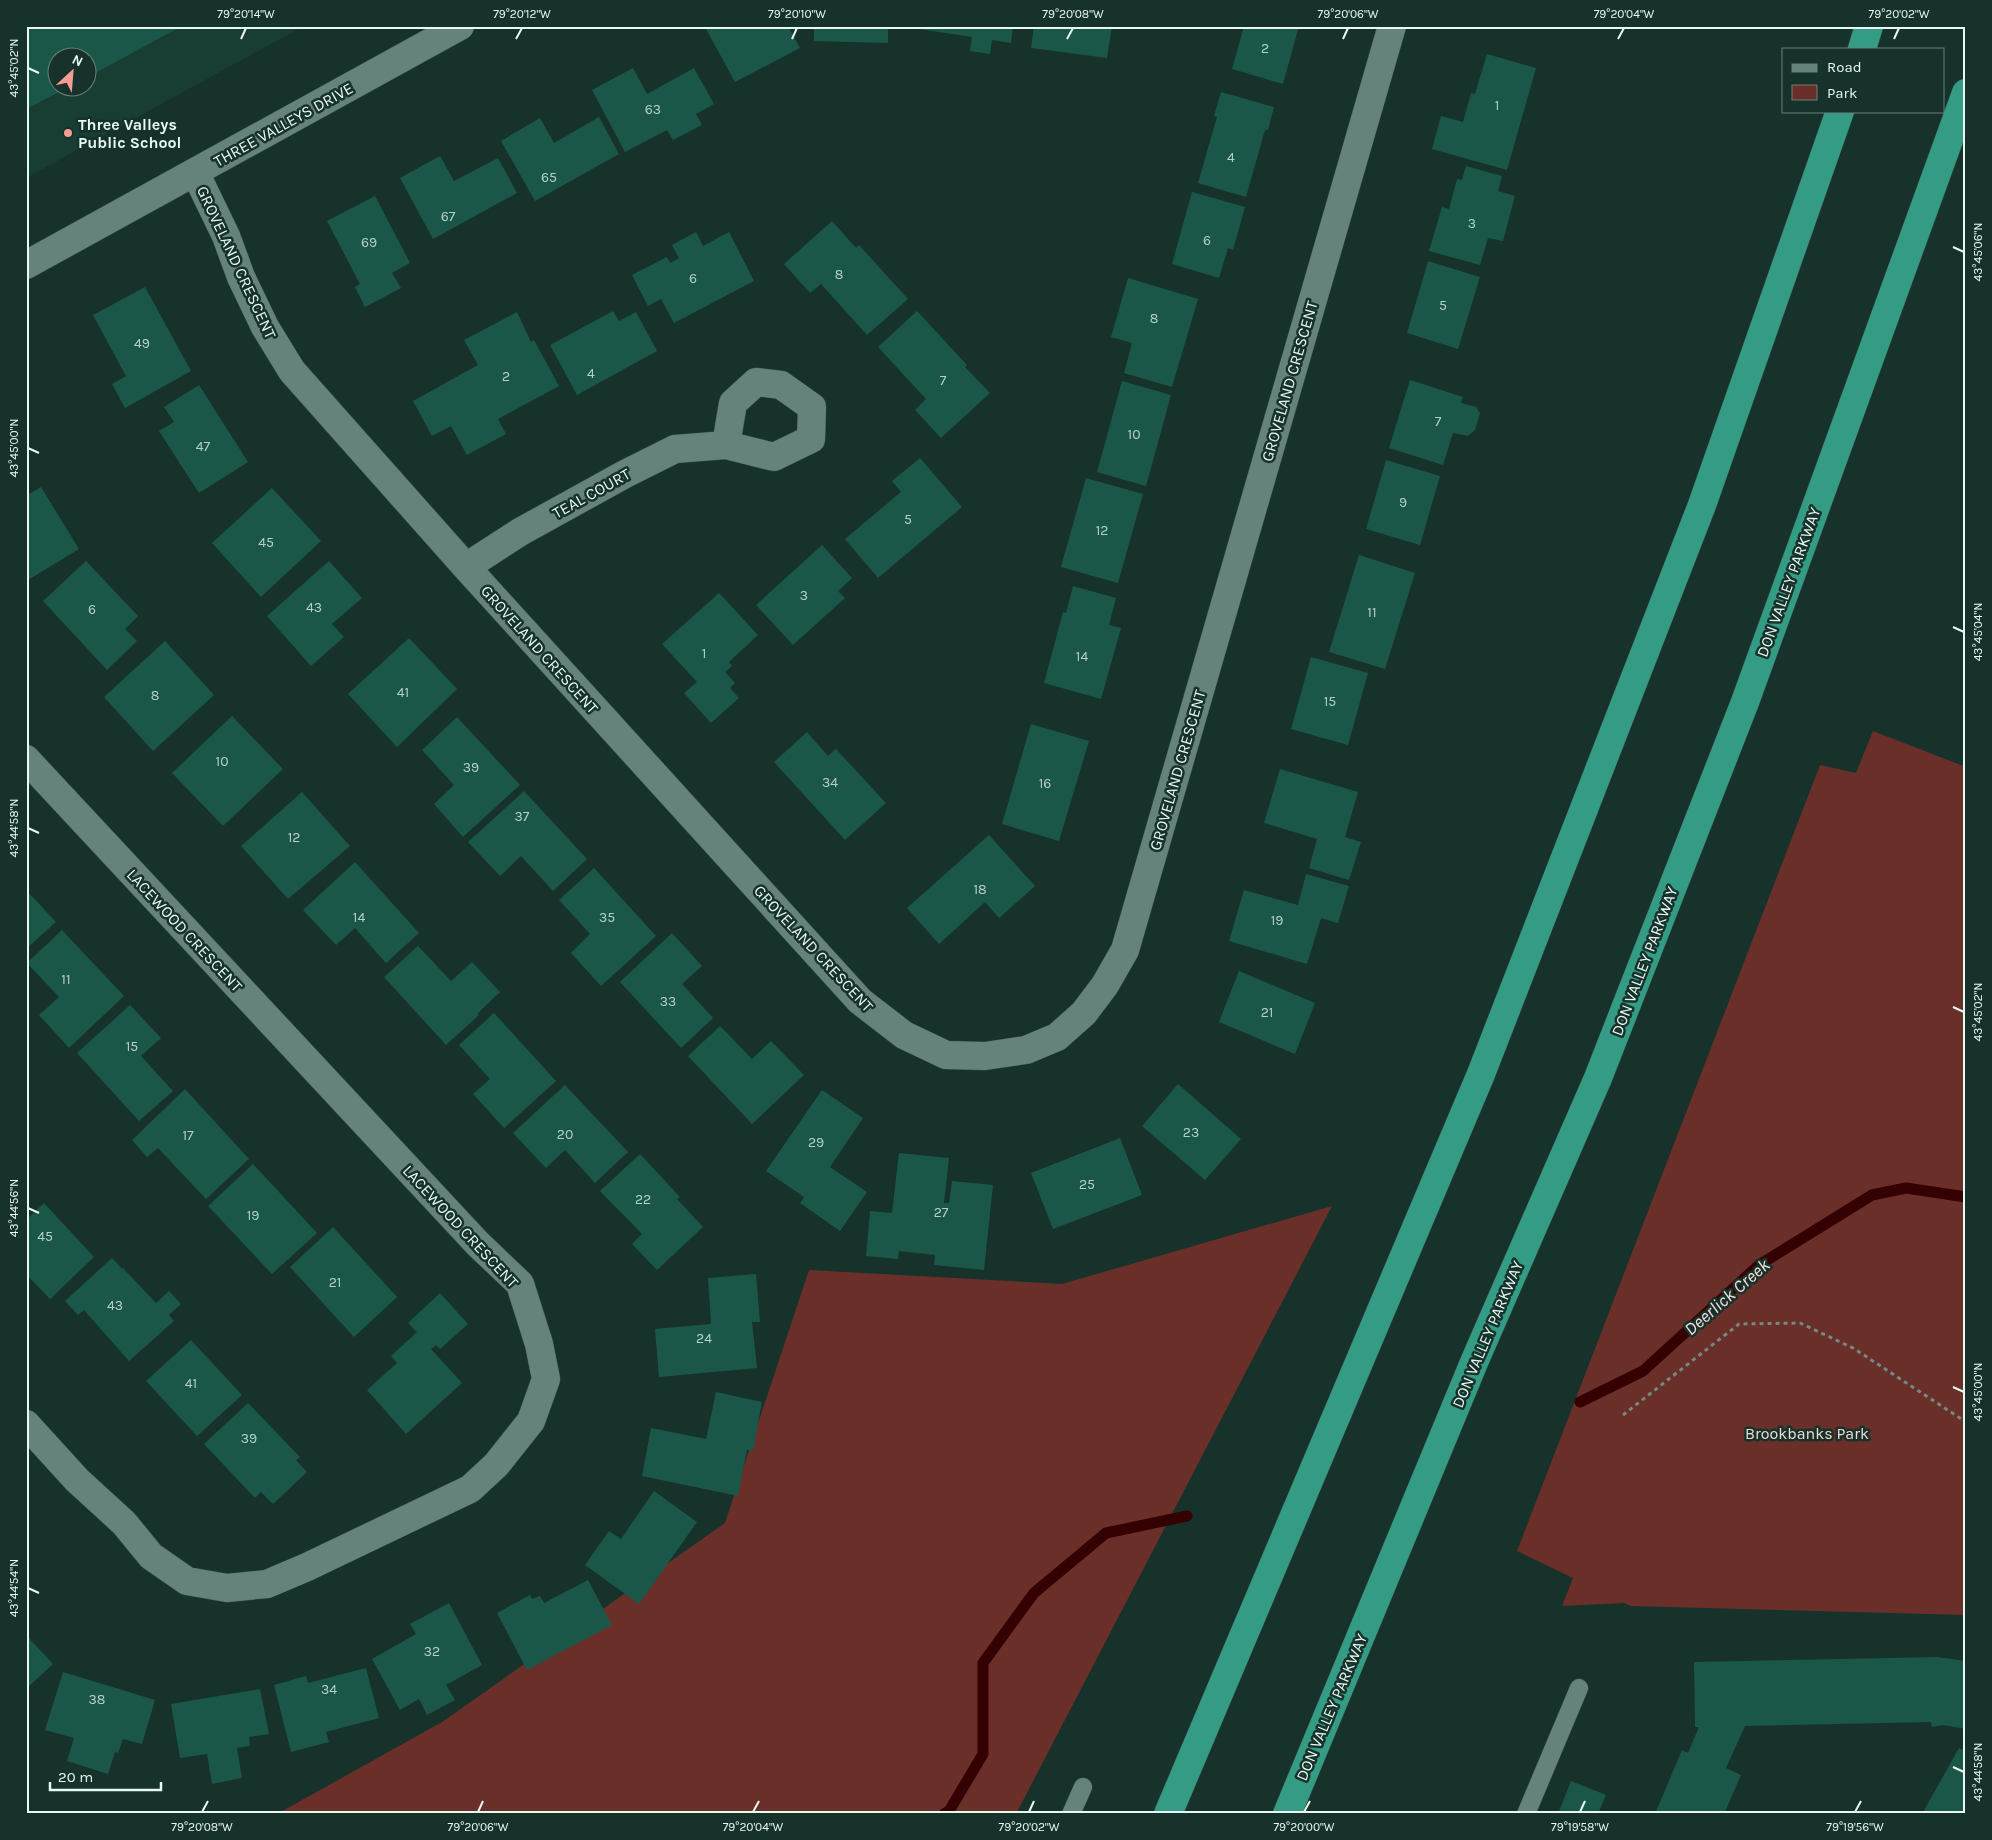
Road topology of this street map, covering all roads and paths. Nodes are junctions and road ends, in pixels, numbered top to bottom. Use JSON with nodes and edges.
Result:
{"nodes":[{"id":1,"x":460,"y":26,"type":"edge"},
{"id":2,"x":1392,"y":26,"type":"edge"},
{"id":3,"x":1869,"y":26,"type":"edge"},
{"id":4,"x":1862,"y":48,"type":"edge"},
{"id":5,"x":1965,"y":95,"type":"edge"},
{"id":6,"x":1840,"y":112,"type":"edge"},
{"id":7,"x":195,"y":172,"type":"junction"},
{"id":8,"x":26,"y":265,"type":"edge"},
{"id":9,"x":726,"y":445,"type":"dead end"},
{"id":10,"x":466,"y":567,"type":"junction"},
{"id":11,"x":26,"y":759,"type":"edge"},
{"id":12,"x":1623,"y":1415,"type":"dead end"},
{"id":13,"x":1966,"y":1422,"type":"edge"},
{"id":14,"x":26,"y":1424,"type":"edge"},
{"id":15,"x":1578,"y":1688,"type":"dead end"},
{"id":16,"x":1082,"y":1787,"type":"dead end"},
{"id":17,"x":1071,"y":1814,"type":"edge"},
{"id":18,"x":1168,"y":1814,"type":"edge"},
{"id":19,"x":1287,"y":1814,"type":"edge"},
{"id":20,"x":1526,"y":1814,"type":"edge"}],
"edges":[{"from":1,"to":7,"type":"street","name":"THREE VALLEYS DRIVE"},
{"from":2,"to":10,"type":"street","name":"GROVELAND CRESCENT"},
{"from":3,"to":4,"type":"highway"},
{"from":5,"to":19,"type":"highway","name":"DON VALLEY PARKWAY"},
{"from":6,"to":18,"type":"highway"},
{"from":7,"to":8,"type":"street","name":"THREE VALLEYS DRIVE"},
{"from":7,"to":10,"type":"street","name":"GROVELAND CRESCENT"},
{"from":9,"to":10,"type":"street","name":"TEAL COURT"},
{"from":11,"to":14,"type":"street","name":"LACEWOOD CRESCENT"},
{"from":12,"to":13,"type":"path"},
{"from":15,"to":20,"type":"lane"},
{"from":16,"to":17,"type":"lane"}]}
